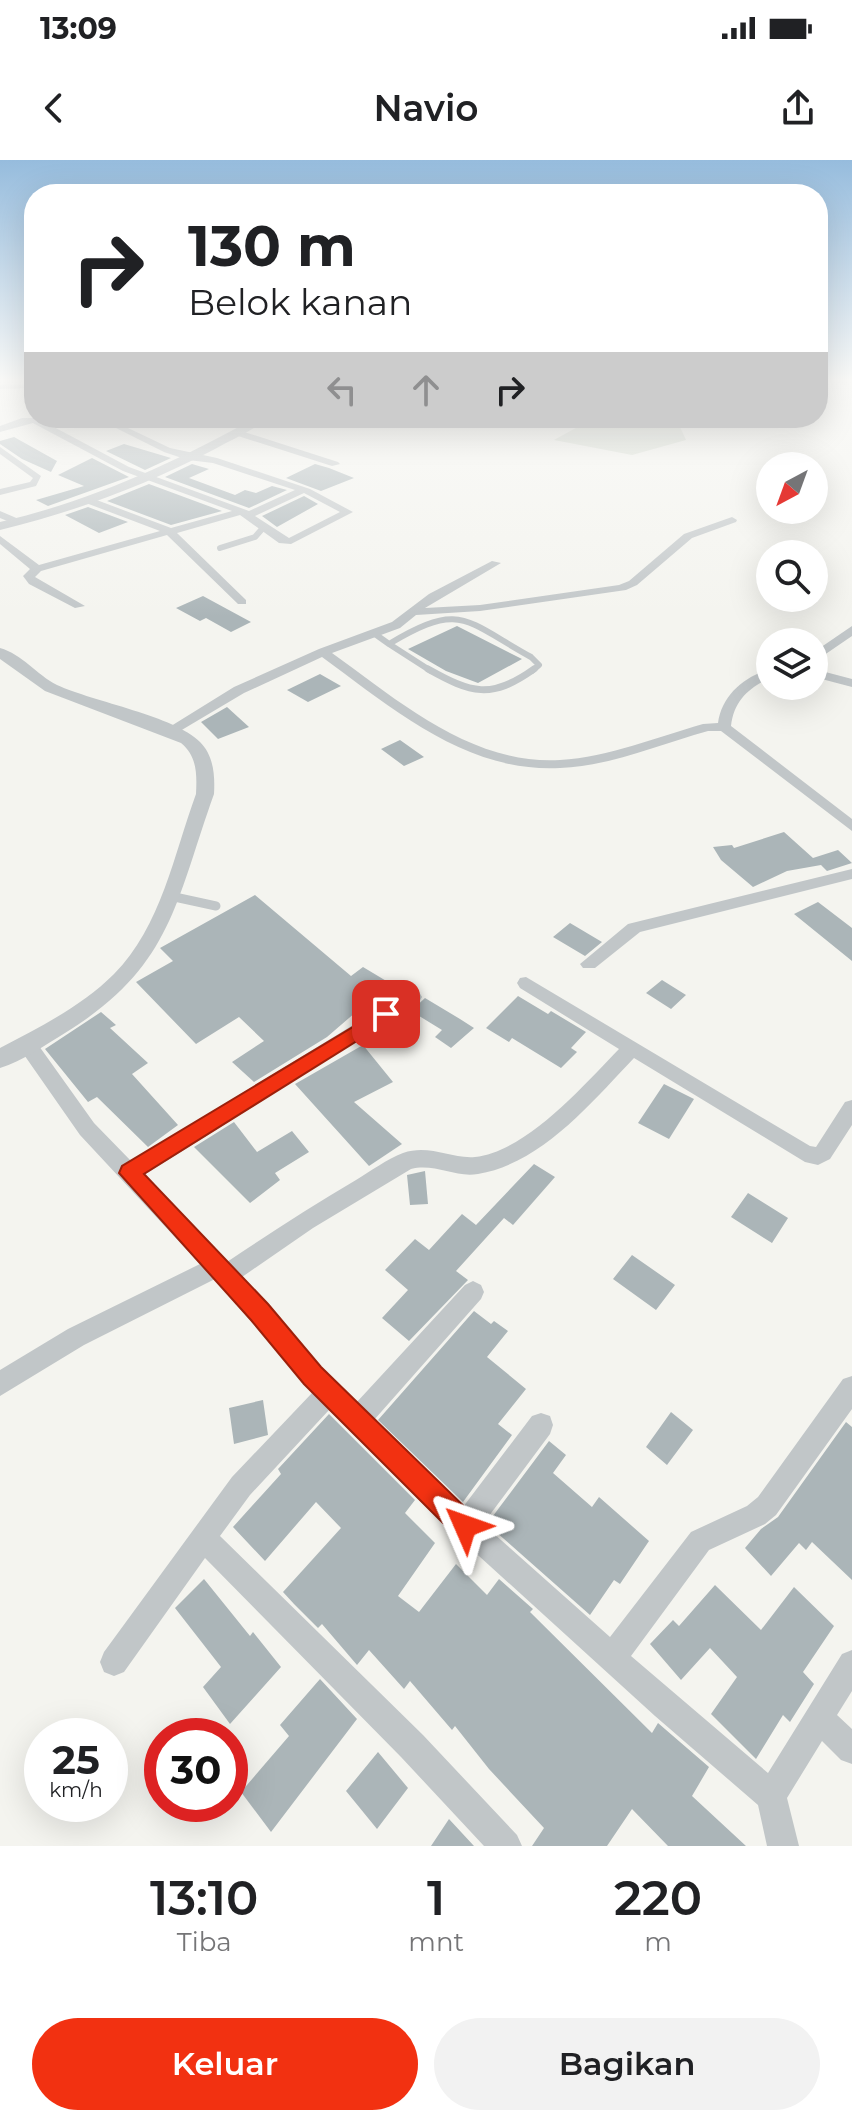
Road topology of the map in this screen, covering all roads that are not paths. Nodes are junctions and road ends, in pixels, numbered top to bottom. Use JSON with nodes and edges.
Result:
{"nodes":[{"id":1,"x":13,"y":460,"type":"edge"},
{"id":2,"x":107,"y":460,"type":"edge"},
{"id":3,"x":182,"y":460,"type":"edge"},
{"id":4,"x":211,"y":460,"type":"edge"},
{"id":5,"x":321,"y":460,"type":"edge"},
{"id":6,"x":335,"y":464,"type":"dead end"},
{"id":7,"x":146,"y":477,"type":"junction"},
{"id":8,"x":304,"y":490,"type":"junction"},
{"id":9,"x":0,"y":492,"type":"edge"},
{"id":10,"x":90,"y":501,"type":"junction"},
{"id":11,"x":245,"y":513,"type":"junction"},
{"id":12,"x":0,"y":514,"type":"edge"},
{"id":13,"x":732,"y":520,"type":"dead end"},
{"id":14,"x":17,"y":522,"type":"junction"},
{"id":15,"x":0,"y":526,"type":"edge"},
{"id":16,"x":262,"y":529,"type":"junction"},
{"id":17,"x":169,"y":531,"type":"junction"},
{"id":18,"x":0,"y":539,"type":"edge"},
{"id":19,"x":220,"y":548,"type":"dead end"},
{"id":20,"x":496,"y":563,"type":"dead end"},
{"id":21,"x":37,"y":569,"type":"junction"},
{"id":22,"x":242,"y":602,"type":"dead end"},
{"id":23,"x":79,"y":606,"type":"dead end"},
{"id":24,"x":414,"y":612,"type":"junction"},
{"id":25,"x":852,"y":630,"type":"edge"},
{"id":26,"x":375,"y":634,"type":"junction"},
{"id":27,"x":388,"y":645,"type":"junction"},
{"id":28,"x":828,"y":648,"type":"edge"},
{"id":29,"x":323,"y":652,"type":"junction"},
{"id":30,"x":0,"y":653,"type":"edge"},
{"id":31,"x":828,"y":677,"type":"edge"},
{"id":32,"x":756,"y":682,"type":"edge"},
{"id":33,"x":852,"y":683,"type":"edge"},
{"id":34,"x":724,"y":727,"type":"junction"},
{"id":35,"x":170,"y":731,"type":"junction"},
{"id":36,"x":852,"y":826,"type":"edge"},
{"id":37,"x":852,"y":874,"type":"edge"},
{"id":38,"x":170,"y":896,"type":"junction"},
{"id":39,"x":216,"y":906,"type":"dead end"},
{"id":40,"x":589,"y":964,"type":"dead end"},
{"id":41,"x":526,"y":983,"type":"dead end"},
{"id":42,"x":413,"y":997,"type":"dead end"},
{"id":43,"x":27,"y":1044,"type":"junction"},
{"id":44,"x":632,"y":1048,"type":"junction"},
{"id":45,"x":0,"y":1059,"type":"edge"},
{"id":46,"x":852,"y":1108,"type":"edge"},
{"id":47,"x":129,"y":1173,"type":"junction"},
{"id":48,"x":221,"y":1272,"type":"junction"},
{"id":49,"x":473,"y":1292,"type":"dead end"},
{"id":50,"x":0,"y":1384,"type":"edge"},
{"id":51,"x":852,"y":1388,"type":"edge"},
{"id":52,"x":329,"y":1392,"type":"junction"},
{"id":53,"x":357,"y":1420,"type":"junction"},
{"id":54,"x":541,"y":1425,"type":"dead end"},
{"id":55,"x":465,"y":1526,"type":"junction"},
{"id":56,"x":203,"y":1538,"type":"junction"},
{"id":57,"x":612,"y":1658,"type":"junction"},
{"id":58,"x":114,"y":1662,"type":"dead end"},
{"id":59,"x":852,"y":1664,"type":"edge"},
{"id":60,"x":817,"y":1717,"type":"junction"},
{"id":61,"x":852,"y":1749,"type":"edge"},
{"id":62,"x":771,"y":1796,"type":"junction"},
{"id":63,"x":506,"y":1846,"type":"edge"},
{"id":64,"x":783,"y":1846,"type":"edge"}],
"edges":[{"from":1,"to":9,"type":"street"},
{"from":2,"to":7,"type":"street"},
{"from":3,"to":7,"type":"street"},
{"from":4,"to":8,"type":"street"},
{"from":5,"to":6,"type":"street"},
{"from":7,"to":10,"type":"street"},
{"from":7,"to":11,"type":"street"},
{"from":8,"to":11,"type":"street"},
{"from":8,"to":16,"type":"street"},
{"from":10,"to":14,"type":"street"},
{"from":10,"to":17,"type":"street"},
{"from":11,"to":16,"type":"street"},
{"from":11,"to":17,"type":"street"},
{"from":12,"to":14,"type":"street"},
{"from":13,"to":24,"type":"street"},
{"from":14,"to":15,"type":"street"},
{"from":16,"to":19,"type":"lane"},
{"from":17,"to":21,"type":"street"},
{"from":17,"to":22,"type":"street"},
{"from":18,"to":21,"type":"street"},
{"from":20,"to":24,"type":"street"},
{"from":21,"to":23,"type":"street"},
{"from":24,"to":26,"type":"street"},
{"from":25,"to":28,"type":"street"},
{"from":26,"to":27,"type":"lane"},
{"from":26,"to":29,"type":"street"},
{"from":27,"to":27,"type":"lane"},
{"from":29,"to":34,"type":"street"},
{"from":29,"to":35,"type":"street"},
{"from":30,"to":35,"type":"street"},
{"from":31,"to":33,"type":"street"},
{"from":32,"to":34,"type":"street"},
{"from":34,"to":36,"type":"street"},
{"from":35,"to":38,"type":"street"},
{"from":37,"to":40,"type":"street"},
{"from":38,"to":39,"type":"lane"},
{"from":38,"to":43,"type":"street"},
{"from":41,"to":44,"type":"street"},
{"from":42,"to":47,"type":"street"},
{"from":43,"to":45,"type":"street"},
{"from":43,"to":47,"type":"street"},
{"from":44,"to":46,"type":"street"},
{"from":44,"to":48,"type":"street"},
{"from":47,"to":48,"type":"street"},
{"from":48,"to":50,"type":"street"},
{"from":48,"to":52,"type":"street"},
{"from":49,"to":53,"type":"street"},
{"from":51,"to":57,"type":"street"},
{"from":52,"to":53,"type":"street"},
{"from":52,"to":56,"type":"street"},
{"from":53,"to":55,"type":"street"},
{"from":54,"to":55,"type":"street"},
{"from":55,"to":57,"type":"street"},
{"from":56,"to":58,"type":"street"},
{"from":56,"to":63,"type":"street"},
{"from":57,"to":62,"type":"street"},
{"from":59,"to":60,"type":"street"},
{"from":60,"to":61,"type":"street"},
{"from":60,"to":62,"type":"street"},
{"from":62,"to":64,"type":"street"}]}
